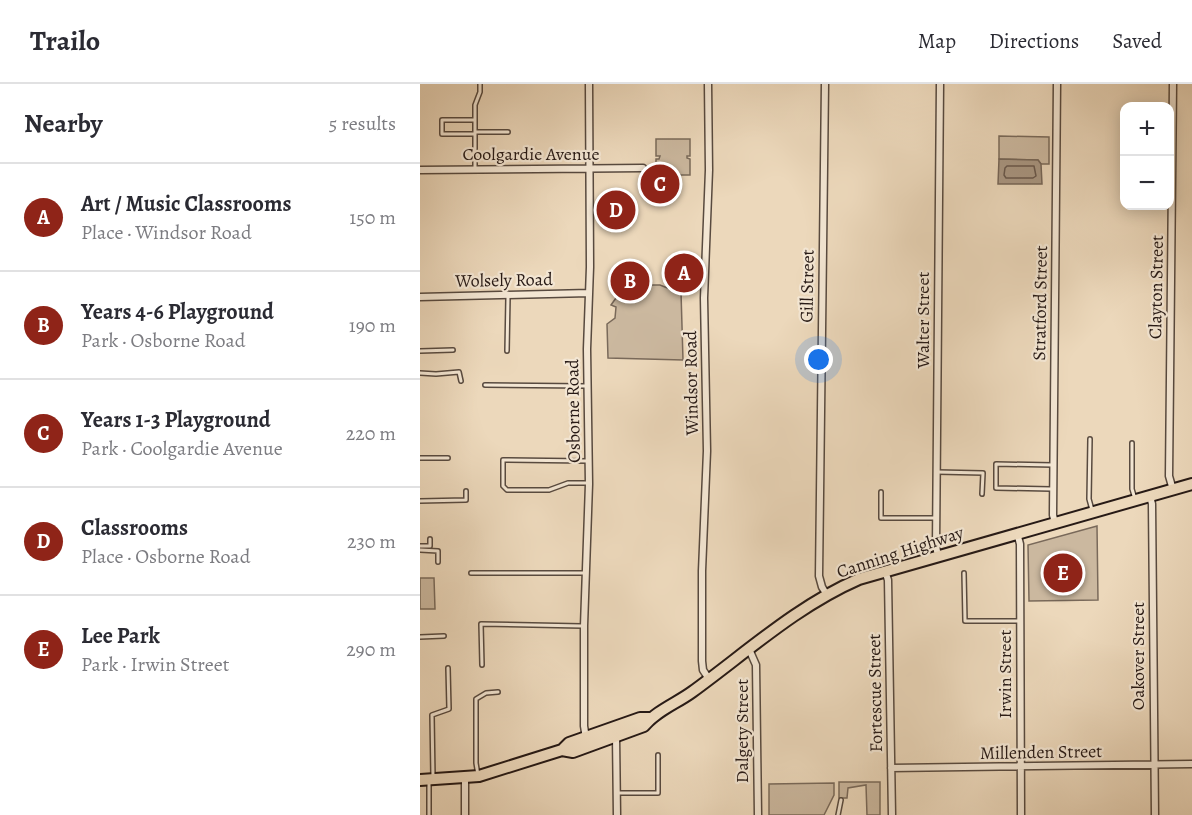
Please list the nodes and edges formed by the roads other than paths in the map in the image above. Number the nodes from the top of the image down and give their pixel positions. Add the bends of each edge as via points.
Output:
1 (480, 84) edge
2 (589, 84) edge
3 (708, 84) edge
4 (825, 84) edge
5 (940, 84) edge
6 (1057, 84) edge
7 (1173, 84) edge
8 (475, 120) junction
9 (508, 132) dead end
10 (475, 133) junction
11 (590, 168) junction
12 (643, 168) dead end
13 (475, 169) junction
14 (420, 170) edge
15 (589, 293) junction
16 (507, 295) junction
17 (420, 297) edge
18 (453, 350) dead end
19 (420, 351) edge
20 (507, 351) dead end
21 (420, 373) edge
22 (461, 381) dead end
23 (485, 385) dead end
24 (588, 386) junction
25 (1090, 439) dead end
26 (1132, 443) dead end
27 (420, 458) edge
28 (448, 458) dead end
29 (589, 461) junction
30 (1053, 465) junction
31 (937, 472) junction
32 (589, 483) junction
33 (1192, 484) edge
34 (1053, 489) junction
35 (1173, 490) junction
36 (466, 491) dead end
37 (881, 492) dead end
38 (982, 494) dead end
39 (1150, 496) junction
40 (1135, 500) junction
41 (420, 501) edge
42 (1093, 512) junction
43 (936, 518) junction
44 (1055, 523) junction
45 (1017, 533) junction
46 (430, 539) dead end
47 (420, 548) edge
48 (938, 556) junction
49 (438, 562) dead end
50 (885, 571) junction
51 (471, 573) dead end
52 (586, 573) junction
53 (964, 573) dead end
54 (827, 595) junction
55 (1020, 621) junction
56 (584, 627) junction
57 (444, 636) dead end
58 (420, 637) edge
59 (749, 649) junction
60 (482, 665) dead end
61 (448, 668) dead end
62 (709, 679) junction
63 (498, 692) dead end
64 (650, 718) junction
65 (616, 736) junction
66 (586, 738) junction
67 (562, 750) junction
68 (658, 756) dead end
69 (1154, 764) junction
70 (1192, 764) edge
71 (891, 768) junction
72 (1021, 768) junction
73 (479, 776) junction
74 (465, 778) junction
75 (427, 780) edge
76 (616, 793) junction
77 (841, 800) dead end
78 (429, 815) edge
79 (465, 815) edge
80 (617, 815) edge
81 (758, 815) edge
82 (838, 815) edge
83 (892, 815) edge
84 (1021, 815) edge
85 (1155, 815) edge

1 - 8 lane
2 - 11 street, Osborne Road
3 - 62 street, Windsor Road via 702,661
4 - 54 street, Gill Street via 819,576
5 - 31 street, Walter Street
6 - 30 street, Stratford Street
7 - 35 street, Clayton Street
8 - 10 lane
8 - 10 lane via 442,120 442,134
9 - 10 lane
10 - 13 lane
11 - 12 street, Coolgardie Avenue
11 - 13 street, Coolgardie Avenue
11 - 15 street, Osborne Road
13 - 14 street, Coolgardie Avenue
15 - 16 street, Wolsely Road
15 - 24 street, Osborne Road
16 - 17 street, Wolsely Road
16 - 20 lane
18 - 19 lane
21 - 22 lane via 459,372
23 - 24 lane
24 - 29 street, Osborne Road
25 - 42 lane via 1089,499
26 - 40 lane
27 - 28 lane
29 - 32 street, Osborne Road
29 - 32 lane via 503,460 502,486 507,490 549,490 568,483
30 - 34 street, Stratford Street
30 - 34 lane via 996,464 996,488
31 - 38 lane via 983,473
31 - 43 street, Walter Street
32 - 52 street, Osborne Road
33 - 35 highway, Canning Highway
34 - 44 street, Stratford Street
35 - 39 highway, Canning Highway
36 - 41 lane via 466,500
37 - 43 lane via 881,518
39 - 40 highway, Canning Highway
39 - 69 street, Oakover Street
40 - 42 highway, Canning Highway
42 - 44 highway, Canning Highway
43 - 48 street, Walter Street
44 - 45 highway, Canning Highway
45 - 48 highway, Canning Highway
45 - 55 street, Irwin Street
46 - 47 lane via 430,546
47 - 49 lane via 438,550
48 - 50 highway, Canning Highway
50 - 54 highway, Canning Highway
50 - 71 street, Fortescue Street
51 - 52 lane
52 - 56 street, Osborne Road
53 - 55 lane via 965,621
54 - 59 highway, Canning Highway
55 - 72 street, Irwin Street
56 - 60 lane via 482,624
56 - 66 street, Osborne Road
57 - 58 lane
59 - 62 highway, Canning Highway
59 - 81 street, Dalgety Street via 756,665
61 - 75 lane via 449,709 432,715
62 - 64 highway, Canning Highway
63 - 73 lane via 476,699
64 - 65 highway, Canning Highway via 644,726
64 - 66 highway, Canning Highway
65 - 67 highway, Canning Highway via 573,752
65 - 76 street
66 - 67 highway, Canning Highway
67 - 73 highway, Canning Highway
68 - 76 lane via 658,793
69 - 70 street, Millenden Street
69 - 72 street, Millenden Street
69 - 85 street, Oakover Street
71 - 72 street, Millenden Street
71 - 83 street, Fortescue Street
72 - 84 street, Irwin Street
73 - 74 highway, Canning Highway
74 - 75 highway, Canning Highway
74 - 79 street
75 - 78 lane
76 - 80 street
77 - 82 lane

